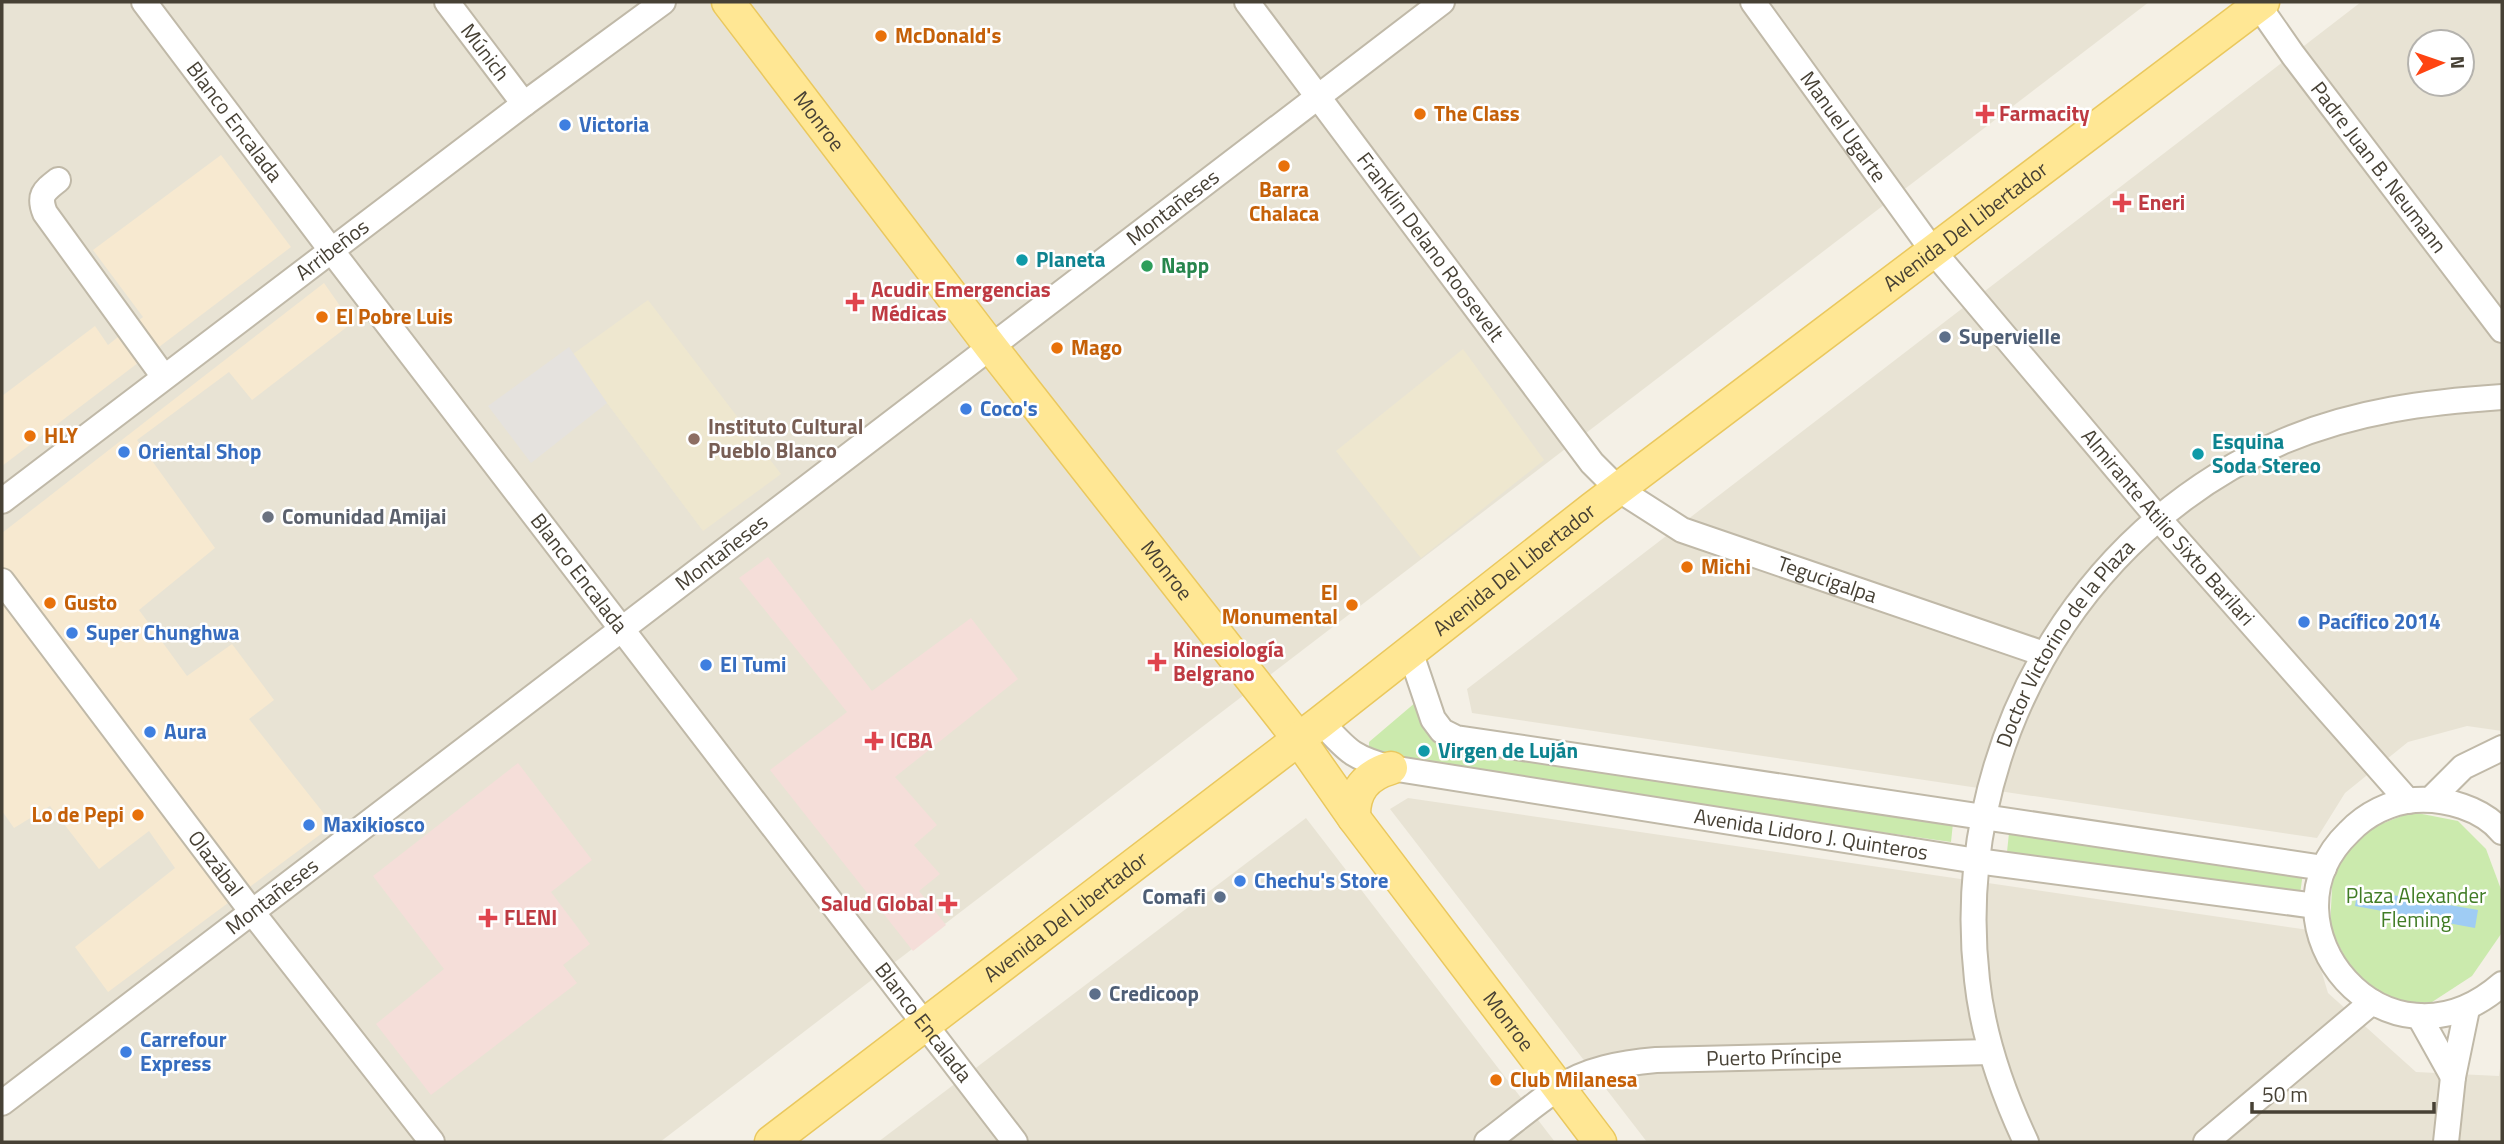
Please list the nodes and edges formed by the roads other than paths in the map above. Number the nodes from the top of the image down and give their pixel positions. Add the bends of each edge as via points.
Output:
1 (144, 2) edge
2 (447, 2) edge
3 (663, 2) edge
4 (728, 2) edge
5 (1247, 2) edge
6 (1442, 2) edge
7 (1753, 2) edge
8 (2259, 3) edge
9 (1317, 96) junction
10 (524, 104) junction
11 (58, 180) dead end
12 (331, 250) junction
13 (1933, 251) junction
14 (2502, 330) edge
15 (991, 347) junction
16 (164, 377) junction
17 (2502, 397) edge
18 (1618, 489) junction
19 (2, 500) edge
20 (2158, 518) junction
21 (2, 581) edge
22 (623, 628) junction
23 (1410, 651) junction
24 (2044, 653) junction
25 (1309, 730) junction
26 (2502, 748) edge
27 (1391, 768) junction
28 (2419, 800) junction
29 (1354, 818) junction
30 (1983, 818) junction
31 (2501, 823) edge
32 (1978, 861) junction
33 (2324, 868) junction
34 (2316, 906) junction
35 (252, 912) junction
36 (2502, 984) edge
37 (2372, 1002) junction
38 (2467, 1009) junction
39 (2419, 1016) junction
40 (925, 1024) junction
41 (1991, 1052) junction
42 (2453, 1077) junction
43 (1559, 1087) junction
44 (2, 1102) edge
45 (432, 1142) edge
46 (771, 1142) edge
47 (1015, 1142) edge
48 (1487, 1142) edge
49 (1600, 1142) edge
50 (2026, 1142) edge
51 (2206, 1142) edge
52 (2446, 1142) edge

1 - 12 street, Blanco Encalada
2 - 10 street, Múnich
3 - 10 street, Arribeños
4 - 15 main road, Monroe
5 - 9 street, Franklin Delano Roosevelt
6 - 9 street, Montañeses
7 - 13 street, Manuel Ugarte
8 - 13 main road, Avenida Del Libertador
8 - 14 street, Padre Juan B. Neumann via 2293,55
9 - 15 street, Montañeses
9 - 18 street, Franklin Delano Roosevelt via 1592,463
10 - 12 street, Arribeños
11 - 16 street via 45,191 41,202 45,213
12 - 16 street, Arribeños
12 - 22 street, Blanco Encalada
13 - 18 main road, Avenida Del Libertador
13 - 20 street, Almirante Atilio Sixto Barilari
15 - 22 street, Montañeses
15 - 25 main road, Monroe
16 - 19 street, Arribeños
17 - 20 street, Doctor Victorino de la Plaza via 2411,405 2328,424 2230,468
18 - 23 main road, Avenida Del Libertador
18 - 24 street, Tegucigalpa via 1682,530
20 - 24 street, Doctor Victorino de la Plaza via 2091,586
20 - 28 street, Almirante Atilio Sixto Barilari
21 - 35 street, Olazábal
22 - 35 street, Montañeses
22 - 40 street, Blanco Encalada
23 - 25 main road, Avenida Del Libertador
23 - 30 street, Avenida Lidoro J. Quinteros via 1433,719 1442,731 1456,738
24 - 30 street, Doctor Victorino de la Plaza via 2013,715
25 - 27 street, Avenida Lidoro J. Quinteros via 1361,759
25 - 29 main road, Monroe
25 - 40 main road, Avenida Del Libertador
26 - 28 street via 2463,767
27 - 29 main road via 1364,782 1353,805
27 - 32 street, Avenida Lidoro J. Quinteros
28 - 31 street via 2468,809
28 - 33 street via 2381,809 2357,823
29 - 43 main road, Monroe
30 - 32 street, Doctor Victorino de la Plaza
30 - 33 street, Avenida Lidoro J. Quinteros
32 - 34 street, Avenida Lidoro J. Quinteros
32 - 41 street, Doctor Victorino de la Plaza via 1973,905 1977,981
33 - 34 street
34 - 37 street via 2327,954 2340,976
35 - 44 street, Montañeses
35 - 45 street, Olazábal
36 - 38 street
37 - 39 street
37 - 51 street
38 - 39 street
38 - 42 street
39 - 42 street
40 - 46 main road, Avenida Del Libertador
40 - 47 street, Blanco Encalada
41 - 43 street, Puerto Príncipe via 1656,1060 1602,1069
41 - 50 street, Doctor Victorino de la Plaza
42 - 52 street
43 - 48 street, Puerto Príncipe
43 - 49 main road, Monroe

